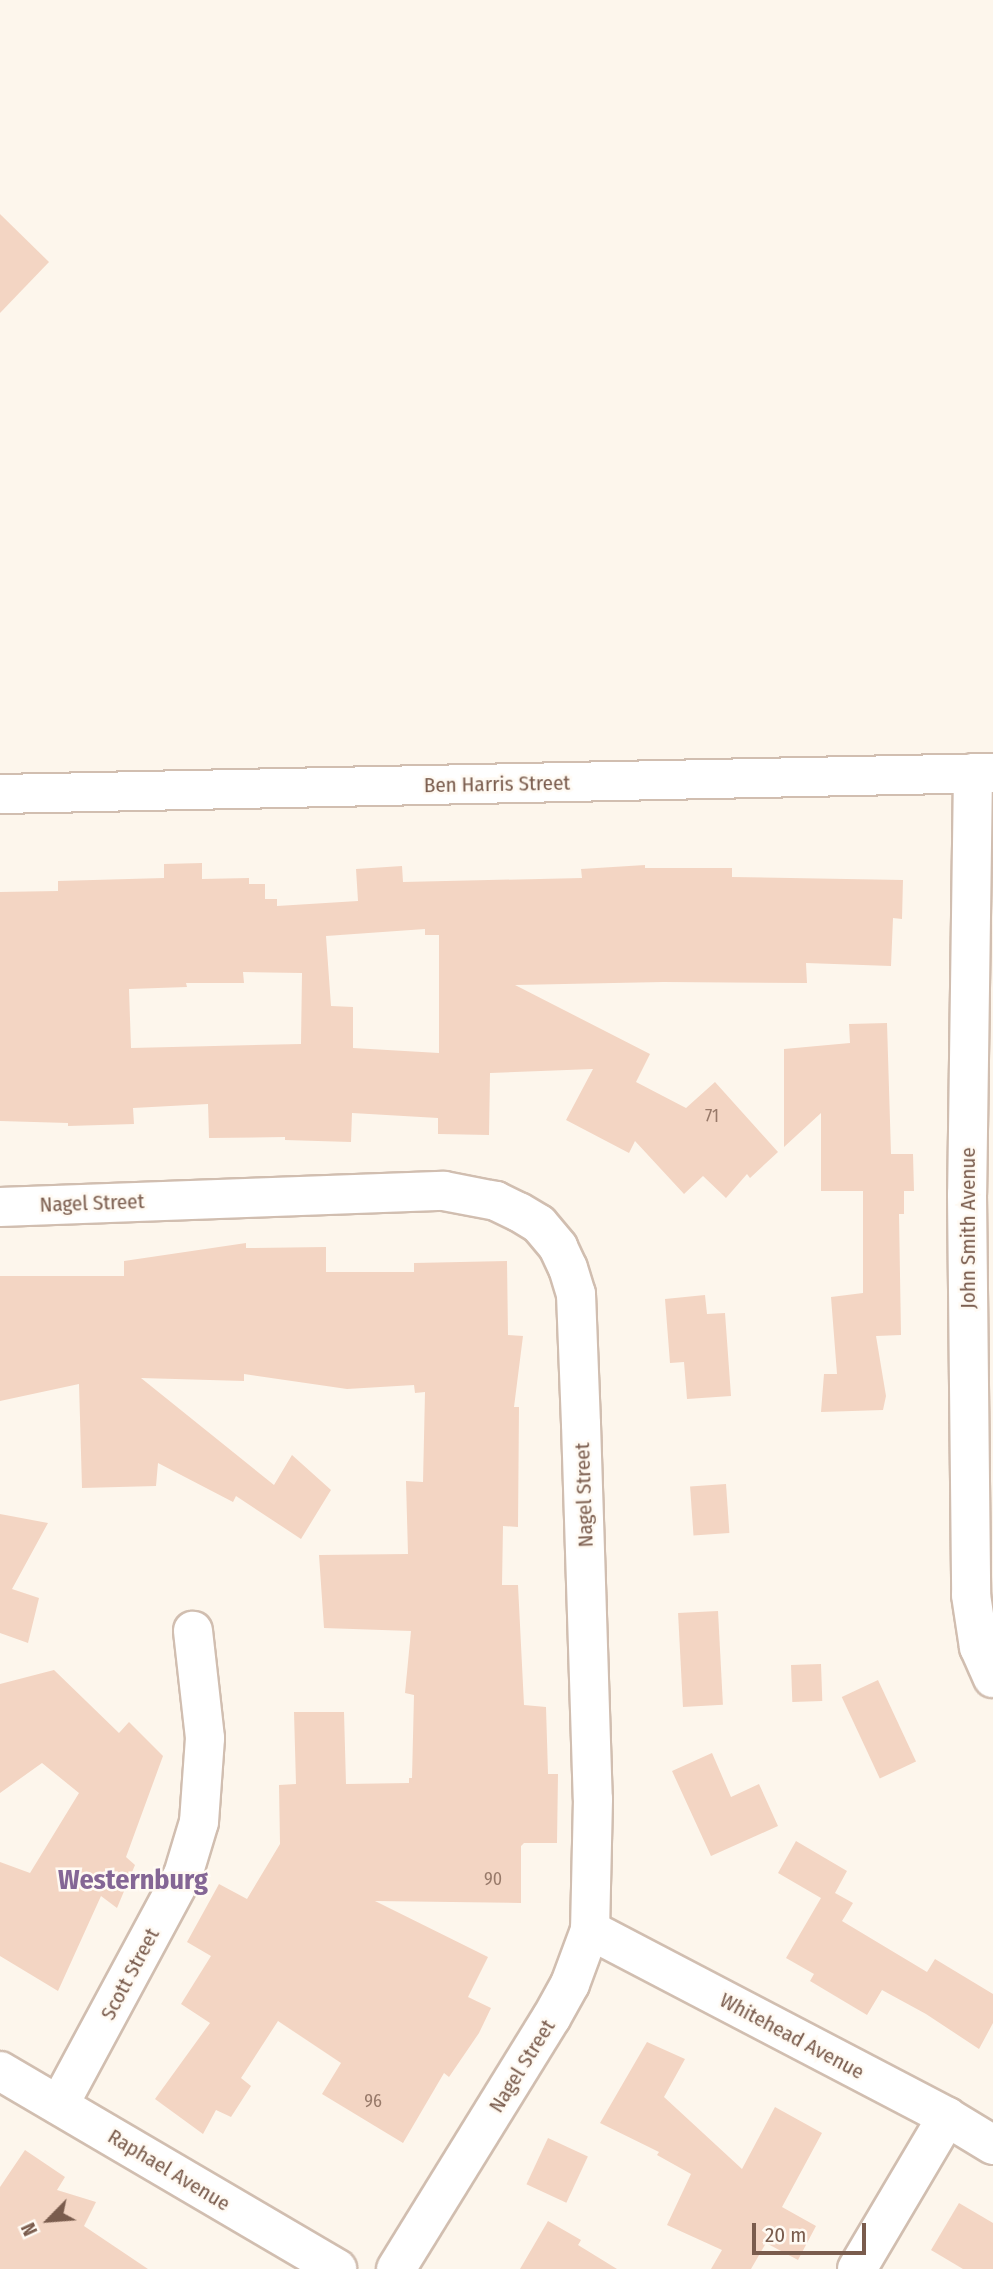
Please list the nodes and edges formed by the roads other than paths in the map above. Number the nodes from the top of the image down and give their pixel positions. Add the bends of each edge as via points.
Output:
1 (983, 773) edge
2 (0, 794) edge
3 (980, 1194) edge
4 (0, 1206) edge
5 (193, 1631) dead end
6 (993, 1678) edge
7 (590, 1930) junction
8 (0, 2071) edge
9 (60, 2105) junction
10 (947, 2117) junction
11 (993, 2145) edge
12 (337, 2269) edge
13 (396, 2269) edge
14 (857, 2269) edge

1 - 2 street, Ben Harris Street
1 - 3 street, John Smith Avenue
3 - 6 street, John Smith Avenue via 971,1595 979,1647
4 - 7 street, Nagel Street via 444,1192 508,1206 539,1224 558,1247 576,1294 593,1799
5 - 9 street, Scott Street via 205,1738 199,1822 183,1875
7 - 10 street, Whitehead Avenue
7 - 13 street, Nagel Street via 551,2018
8 - 9 street, Raphael Avenue
9 - 12 street, Raphael Avenue
10 - 11 street, Whitehead Avenue
10 - 14 street

